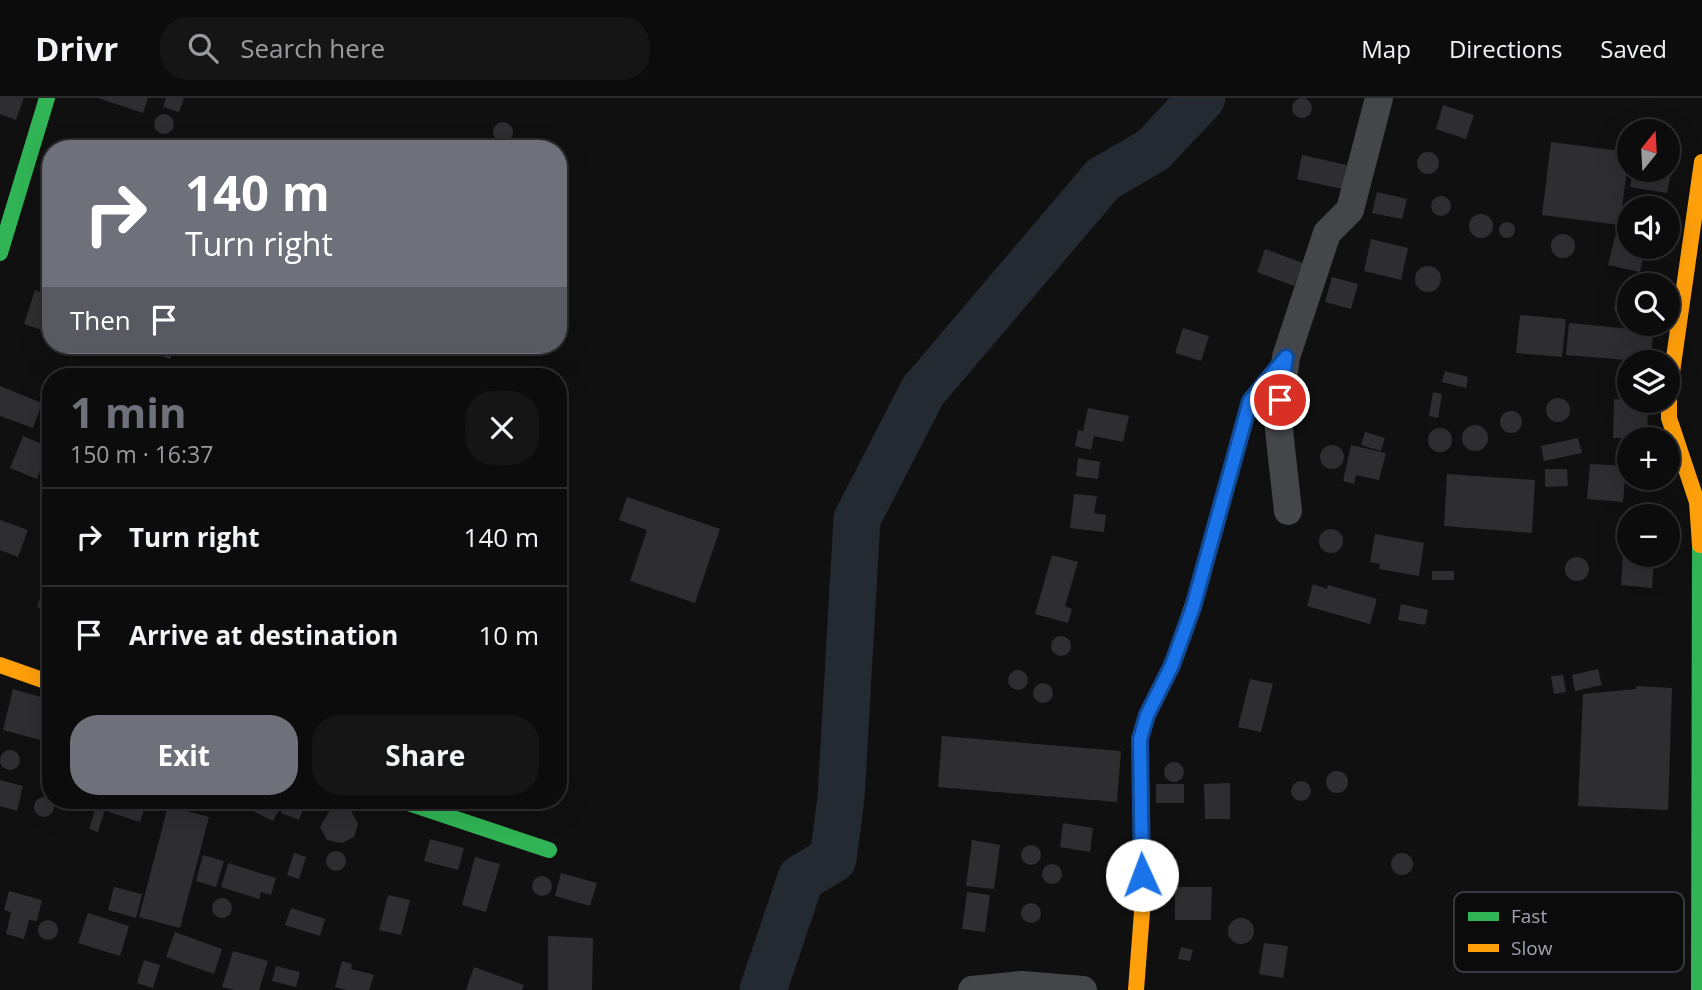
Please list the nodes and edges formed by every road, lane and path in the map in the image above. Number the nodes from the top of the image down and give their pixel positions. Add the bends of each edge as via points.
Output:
1 (47, 98) edge
2 (1379, 98) edge
3 (1702, 162) edge
4 (0, 253) edge
5 (1286, 357) junction
6 (1288, 511) dead end
7 (0, 666) edge
8 (42, 680) edge
9 (426, 809) edge
10 (549, 850) dead end
11 (972, 990) edge
12 (1083, 990) edge
13 (1136, 990) edge
14 (1699, 990) edge

1 - 4 street
2 - 5 street via 1350,210 1327,233
3 - 14 street via 1669,393 1669,418 1697,502 1700,530
5 - 6 street via 1278,421
5 - 13 street via 1250,401 1193,607 1140,739 1143,899
7 - 8 street
9 - 10 street
11 - 12 street via 1022,985

